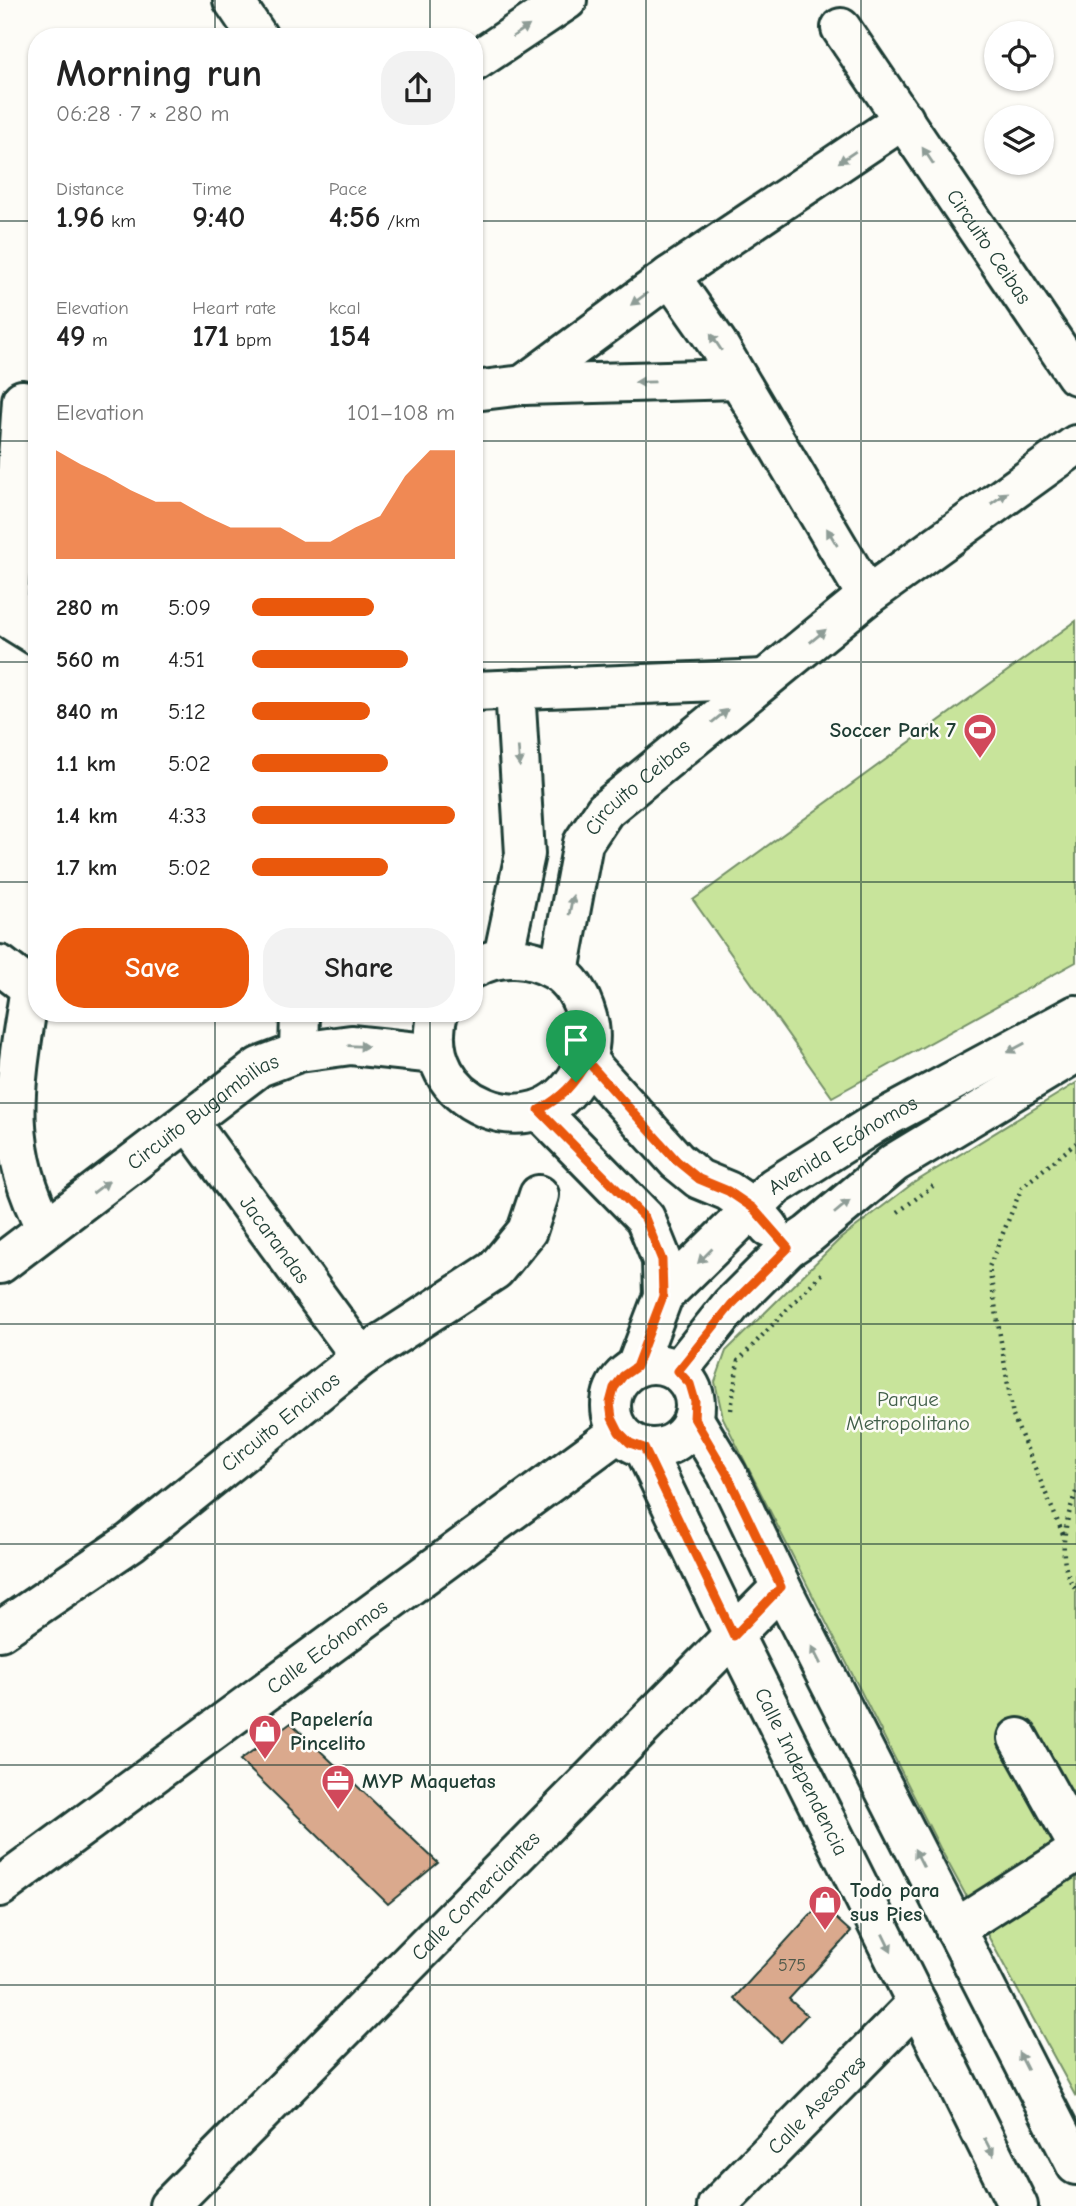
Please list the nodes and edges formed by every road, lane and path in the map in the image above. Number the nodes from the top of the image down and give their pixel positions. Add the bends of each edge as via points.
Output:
1 (233, 0) edge
2 (567, 0) edge
3 (252, 28) edge
4 (841, 28) dead end
5 (483, 56) edge
6 (904, 119) junction
7 (670, 276) junction
8 (1076, 374) edge
9 (738, 379) junction
10 (523, 385) junction
11 (483, 390) edge
12 (20, 404) edge
13 (1076, 444) edge
14 (867, 596) junction
15 (15, 622) edge
16 (765, 679) junction
17 (514, 689) junction
18 (483, 691) edge
19 (488, 963) edge
20 (0, 965) edge
21 (559, 972) junction
22 (28, 984) edge
23 (1076, 1015) edge
24 (28, 1021) edge
25 (300, 1022) edge
26 (436, 1022) edge
27 (299, 1052) junction
28 (1076, 1053) edge
29 (436, 1054) junction
30 (587, 1061) junction
31 (539, 1110) junction
32 (188, 1121) junction
33 (1076, 1143) edge
34 (935, 1184) dead end
35 (539, 1195) dead end
36 (753, 1208) junction
37 (891, 1217) dead end
38 (46, 1228) junction
39 (788, 1248) junction
40 (0, 1264) edge
41 (827, 1267) dead end
42 (663, 1296) junction
43 (360, 1357) junction
44 (636, 1367) junction
45 (678, 1371) junction
46 (732, 1410) dead end
47 (694, 1418) junction
48 (632, 1440) junction
49 (1076, 1492) edge
50 (1063, 1534) junction
51 (781, 1587) junction
52 (1076, 1590) edge
53 (0, 1631) edge
54 (734, 1636) junction
55 (1018, 1738) dead end
56 (1076, 1842) edge
57 (1076, 1852) edge
58 (0, 1887) edge
59 (955, 1929) junction
60 (917, 2003) junction
61 (1076, 2165) edge
62 (169, 2206) edge
63 (717, 2206) edge
64 (1018, 2206) edge

1 - 3 street
5 -> 2 street
4 - 6 street, Circuito Ceibas
6 -> 7 street
8 -> 6 street, Circuito Ceibas
9 -> 7 street
7 -> 10 street
9 -> 10 street
14 -> 9 street
10 - 11 street
12 - 15 street
14 -> 13 street, Circuito Ceibas
16 -> 14 street, Circuito Ceibas
16 - 17 street
21 -> 16 street, Circuito Ceibas via 583,844 593,825 605,810
17 - 18 street
17 -> 19 street via 525,854
19 - 21 street via 522,958
20 - 22 street
21 - 30 street via 581,997 591,1028
23 -> 36 street, Avenida Ecónomos via 877,1122 774,1186
24 - 38 street via 12,1110 18,1161
25 - 27 street
26 - 29 street
27 -> 29 street, Circuito Bugambilias via 351,1045
27 - 32 street, Circuito Bugambilias via 259,1067
39 -> 28 street, Avenida Ecónomos via 894,1163
29 - 31 street via 450,1083 475,1105 506,1114
30 - 31 street via 568,1090
30 - 36 street via 677,1161 699,1179
31 - 42 street via 645,1218 662,1260
38 -> 32 street, Circuito Bugambilias
32 - 43 street, Jacarandas
33 - 50 path via 1022,1187 989,1267 1013,1416
34 - 37 path
35 - 43 street, Circuito Encinos via 527,1231 495,1270
36 - 39 street
36 -> 42 street, Avenida Ecónomos
38 - 40 street, Circuito Bugambilias
39 - 45 street, Avenida Ecónomos via 731,1305
41 - 46 path via 738,1362
42 - 44 street, Avenida Ecónomos
43 - 53 street, Circuito Encinos via 131,1542
44 - 45 street via 650,1363
44 - 48 street via 614,1388 610,1403 612,1418
45 - 47 street via 690,1384
47 - 48 street, Calle Ecónomos via 675,1442 660,1448
47 - 51 street via 727,1474
48 - 54 street, Calle Independencia
48 - 58 street, Calle Ecónomos
49 - 50 path
50 - 52 path via 1069,1581
51 - 54 street, Calle Comerciantes
59 -> 51 street
54 -> 60 street, Calle Independencia
54 - 62 street, Calle Comerciantes
55 - 56 street
57 - 59 street
61 -> 59 street
60 - 63 street, Calle Asesores
60 -> 64 street, Calle Independencia

